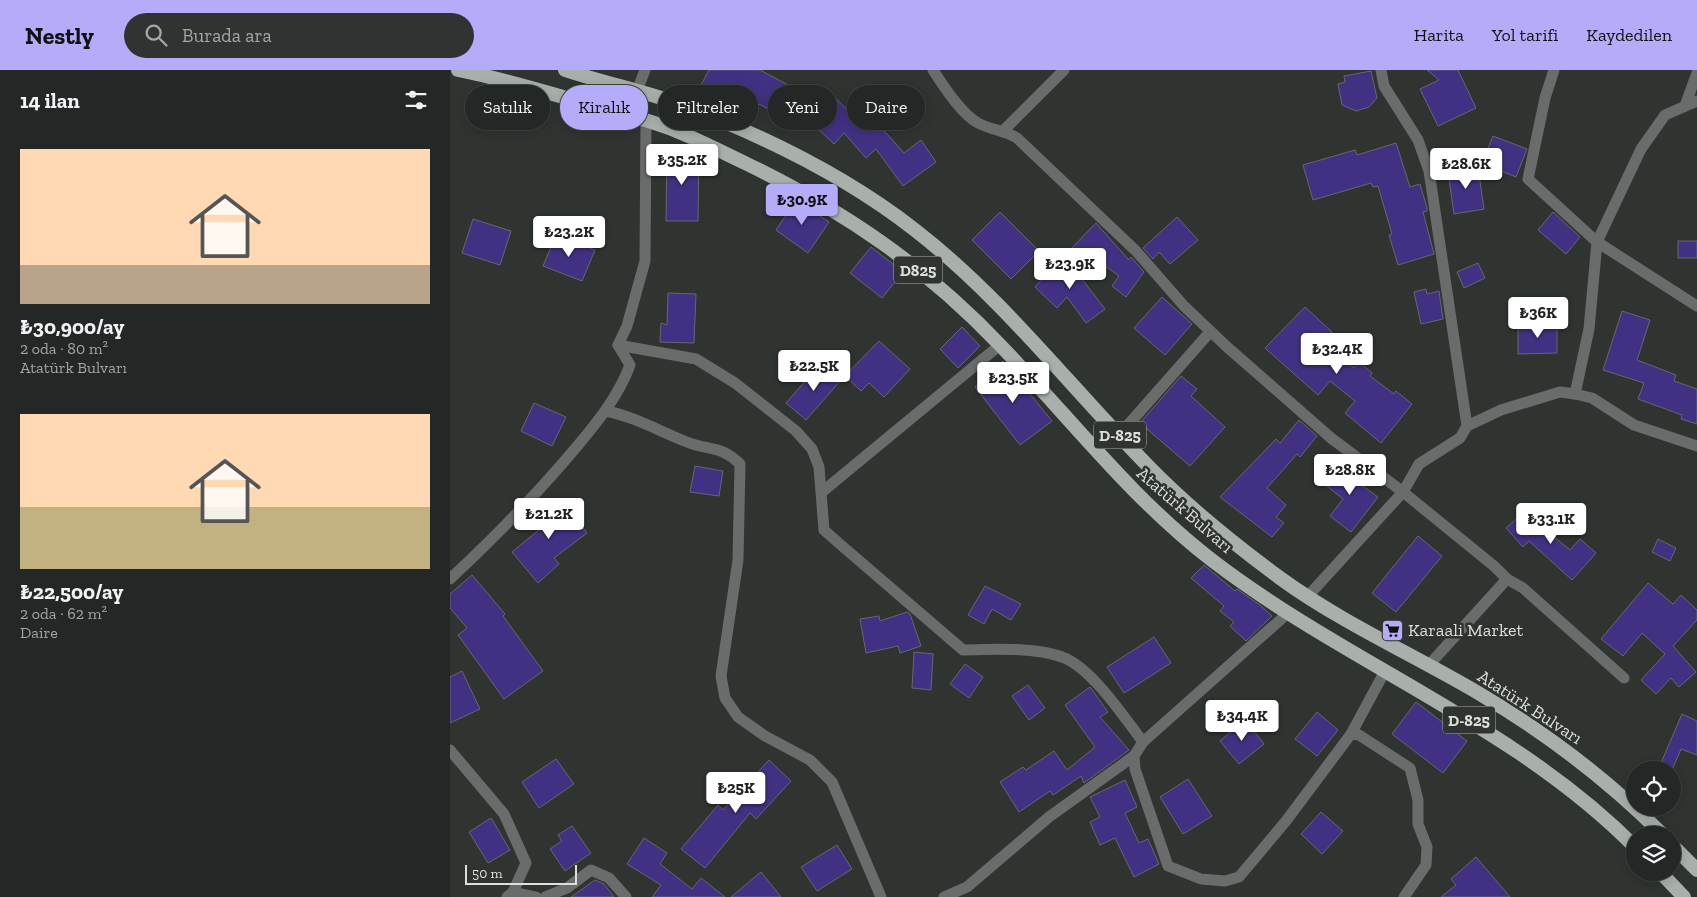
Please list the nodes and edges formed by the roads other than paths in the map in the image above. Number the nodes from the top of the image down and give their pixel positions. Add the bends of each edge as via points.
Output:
1 (458, 70) edge
2 (565, 70) edge
3 (645, 70) edge
4 (932, 70) edge
5 (1064, 70) edge
6 (1381, 70) edge
7 (1554, 70) edge
8 (1697, 73) edge
9 (616, 85) edge
10 (639, 85) edge
11 (648, 95) edge
12 (560, 96) edge
13 (1697, 101) edge
14 (1685, 106) junction
15 (648, 122) edge
16 (646, 130) edge
17 (1004, 130) junction
18 (1597, 242) junction
19 (1697, 306) edge
20 (1210, 332) junction
21 (618, 345) junction
22 (1000, 345) junction
23 (1575, 394) junction
24 (606, 411) junction
25 (1466, 426) junction
26 (1120, 434) junction
27 (1697, 446) edge
28 (822, 492) junction
29 (1403, 492) junction
30 (1507, 578) junction
31 (450, 579) edge
32 (1308, 596) junction
33 (1288, 613) junction
34 (1428, 666) junction
35 (1385, 671) junction
36 (1624, 678) dead end
37 (1352, 734) junction
38 (1143, 742) junction
39 (450, 750) edge
40 (1134, 756) junction
41 (1654, 826) edge
42 (1626, 839) edge
43 (1681, 854) edge
44 (1697, 870) edge
45 (1669, 881) edge
46 (510, 895) edge
47 (536, 897) edge
48 (545, 897) edge
49 (626, 897) edge
50 (881, 897) edge
51 (944, 897) edge
52 (1404, 897) edge
53 (1684, 897) edge

1 - 12 highway, Atatürk Bulvarı / D825
2 - 9 highway, Atatürk Bulvarı / D-825
3 - 10 street
4 - 17 street via 975,122
5 - 17 street
6 - 25 street via 1384,86 1418,140 1429,171
7 - 18 street via 1528,179
8 - 14 street
11 - 26 highway, Atatürk Bulvarı / D-825 via 772,143 876,202 973,279
13 - 14 street
14 - 18 street via 1665,115 1641,149
15 - 22 highway, Atatürk Bulvarı / D825 via 704,143 794,186 835,210 901,255
16 - 21 street via 645,261 628,326
17 - 20 street via 1017,138 1091,206
18 - 19 street
18 - 23 street via 1589,328
20 - 26 street
20 - 29 street via 1331,438
21 - 24 street via 630,365
21 - 28 street via 696,359 735,383 796,431 812,449 819,467
22 - 28 street
22 - 33 highway, Atatürk Bulvarı / D825 via 1119,476 1160,515 1211,560
23 - 25 street via 1560,392 1501,410
23 - 27 street via 1592,398 1634,425
24 - 31 street via 494,538
24 - 50 street via 625,415 688,442 728,453 740,464 738,560 721,676 725,698 738,717 810,760 832,782
25 - 29 street via 1460,438 1418,464
26 - 32 highway, Atatürk Bulvarı / D-825 via 1149,467 1204,517
28 - 38 street via 824,530 963,650 1014,649 1063,657 1096,680
29 - 30 street
29 - 32 street
30 - 34 street
30 - 36 street
32 - 33 highway
32 - 34 highway, Atatürk Bulvarı / D-825
33 - 35 highway, Atatürk Bulvarı / D-825
33 - 38 street
34 - 41 highway, Atatürk Bulvarı / D-825 via 1478,693 1551,740
35 - 37 street
35 - 42 highway, Atatürk Bulvarı / D-825 via 1524,754
37 - 40 street via 1239,877 1225,881 1201,879 1168,866
37 - 52 street via 1359,735 1410,768 1418,800 1418,824 1427,847 1426,865
38 - 40 street
39 - 46 street via 504,814 526,863
40 - 51 street via 1049,818 967,887
43 - 44 highway
45 - 53 highway
46 - 47 street
48 - 49 street via 567,888 591,870 609,878

